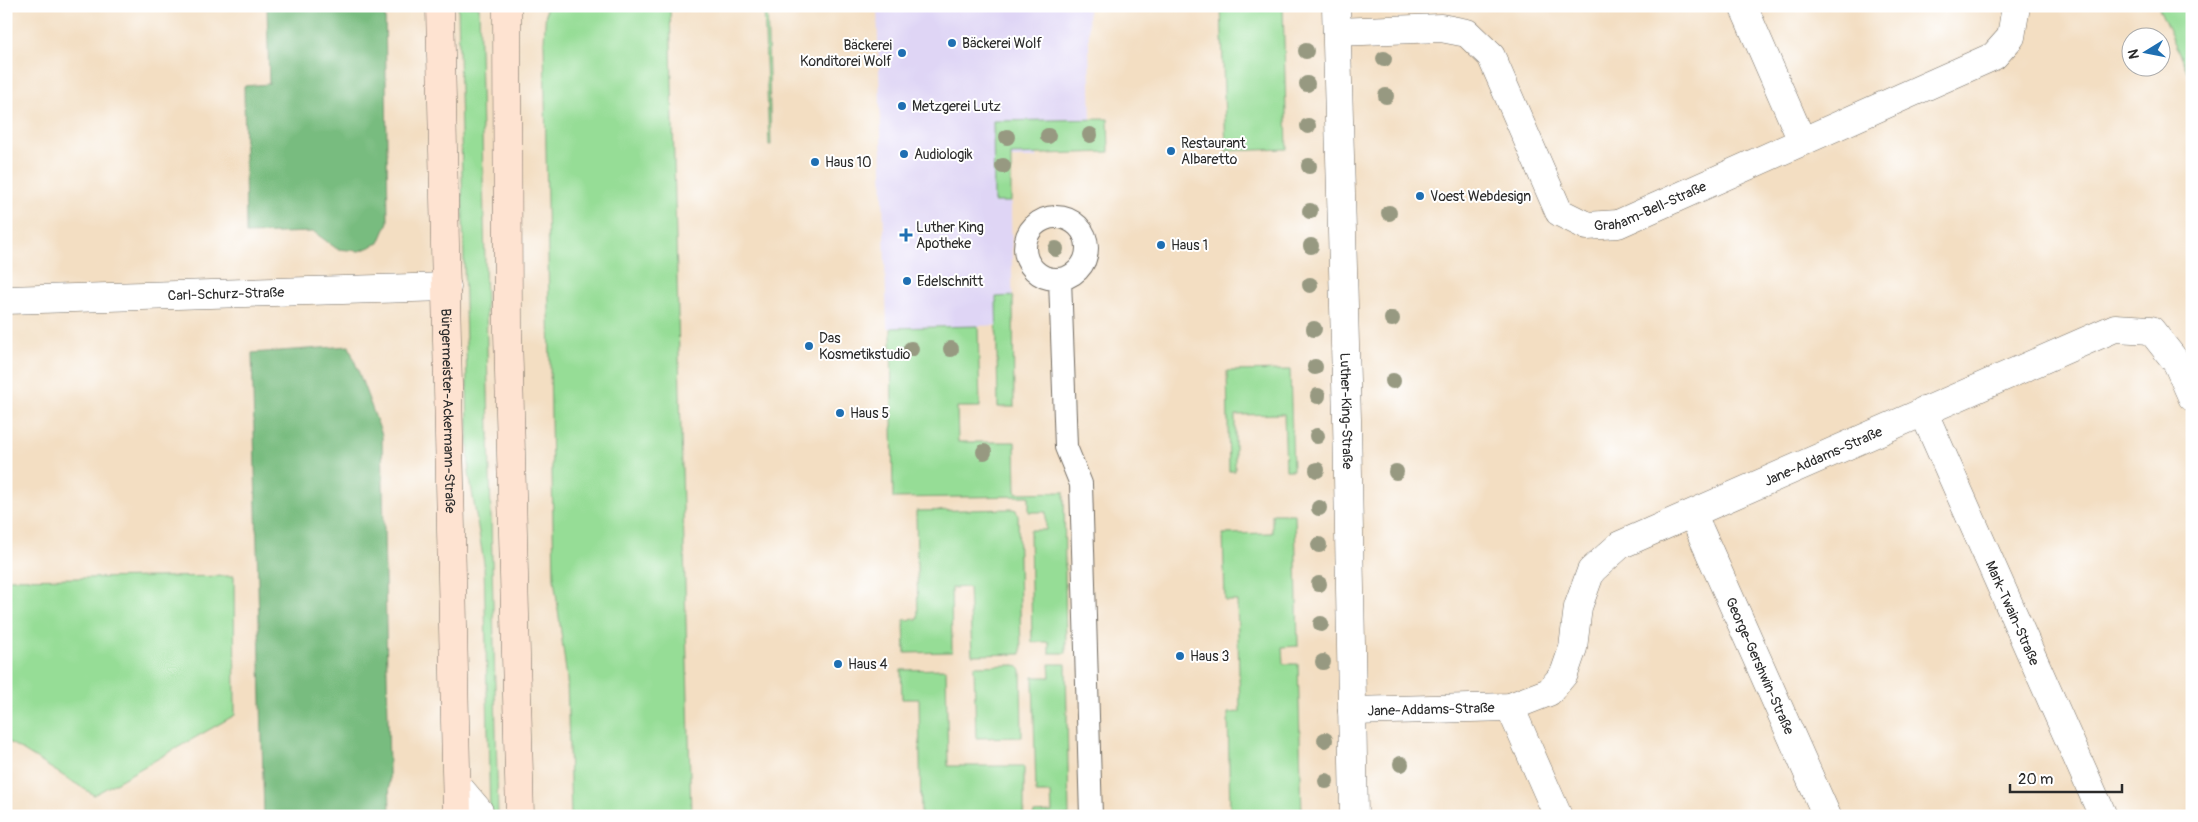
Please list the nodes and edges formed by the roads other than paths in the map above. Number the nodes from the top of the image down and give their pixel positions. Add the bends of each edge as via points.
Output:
1 (440, 6) edge
2 (507, 6) edge
3 (1743, 6) edge
4 (2016, 6) edge
5 (1337, 19) edge
6 (1802, 141) junction
7 (1060, 279) dead end
8 (447, 287) junction
9 (6, 300) edge
10 (2192, 397) edge
11 (1923, 410) junction
12 (1693, 515) junction
13 (1510, 707) junction
14 (1352, 712) junction
15 (456, 785) junction
16 (457, 816) edge
17 (479, 816) edge
18 (520, 816) edge
19 (1091, 816) edge
20 (1354, 816) edge
21 (1558, 816) edge
22 (1828, 816) edge
23 (2104, 816) edge

1 - 8 main road, Bürgermeister-Ackermann-Straße
2 - 18 main road via 508,332
3 - 6 street
4 - 6 street, Graham-Bell-Straße via 2011,37 1994,56
5 - 6 street, Graham-Bell-Straße via 1467,33 1490,56 1559,212 1587,226 1618,224
5 - 14 street, Luther-King-Straße
7 - 19 lane via 1066,447 1081,484
8 - 9 street, Carl-Schurz-Straße
8 - 15 main road, Bürgermeister-Ackermann-Straße
10 - 11 street, Jane-Addams-Straße via 2177,363 2151,330 2115,328
11 - 12 street, Jane-Addams-Straße
11 - 23 street, Mark-Twain-Straße
12 - 13 street, Jane-Addams-Straße via 1620,545 1591,571 1578,607 1573,648 1564,674 1549,692
12 - 22 street, George-Gershwin-Straße
13 - 14 street, Jane-Addams-Straße
13 - 21 street, Jane-Addams-Straße
14 - 20 street, Luther-King-Straße
15 - 16 main road, Bürgermeister-Ackermann-Straße
15 - 17 street via 479,811

